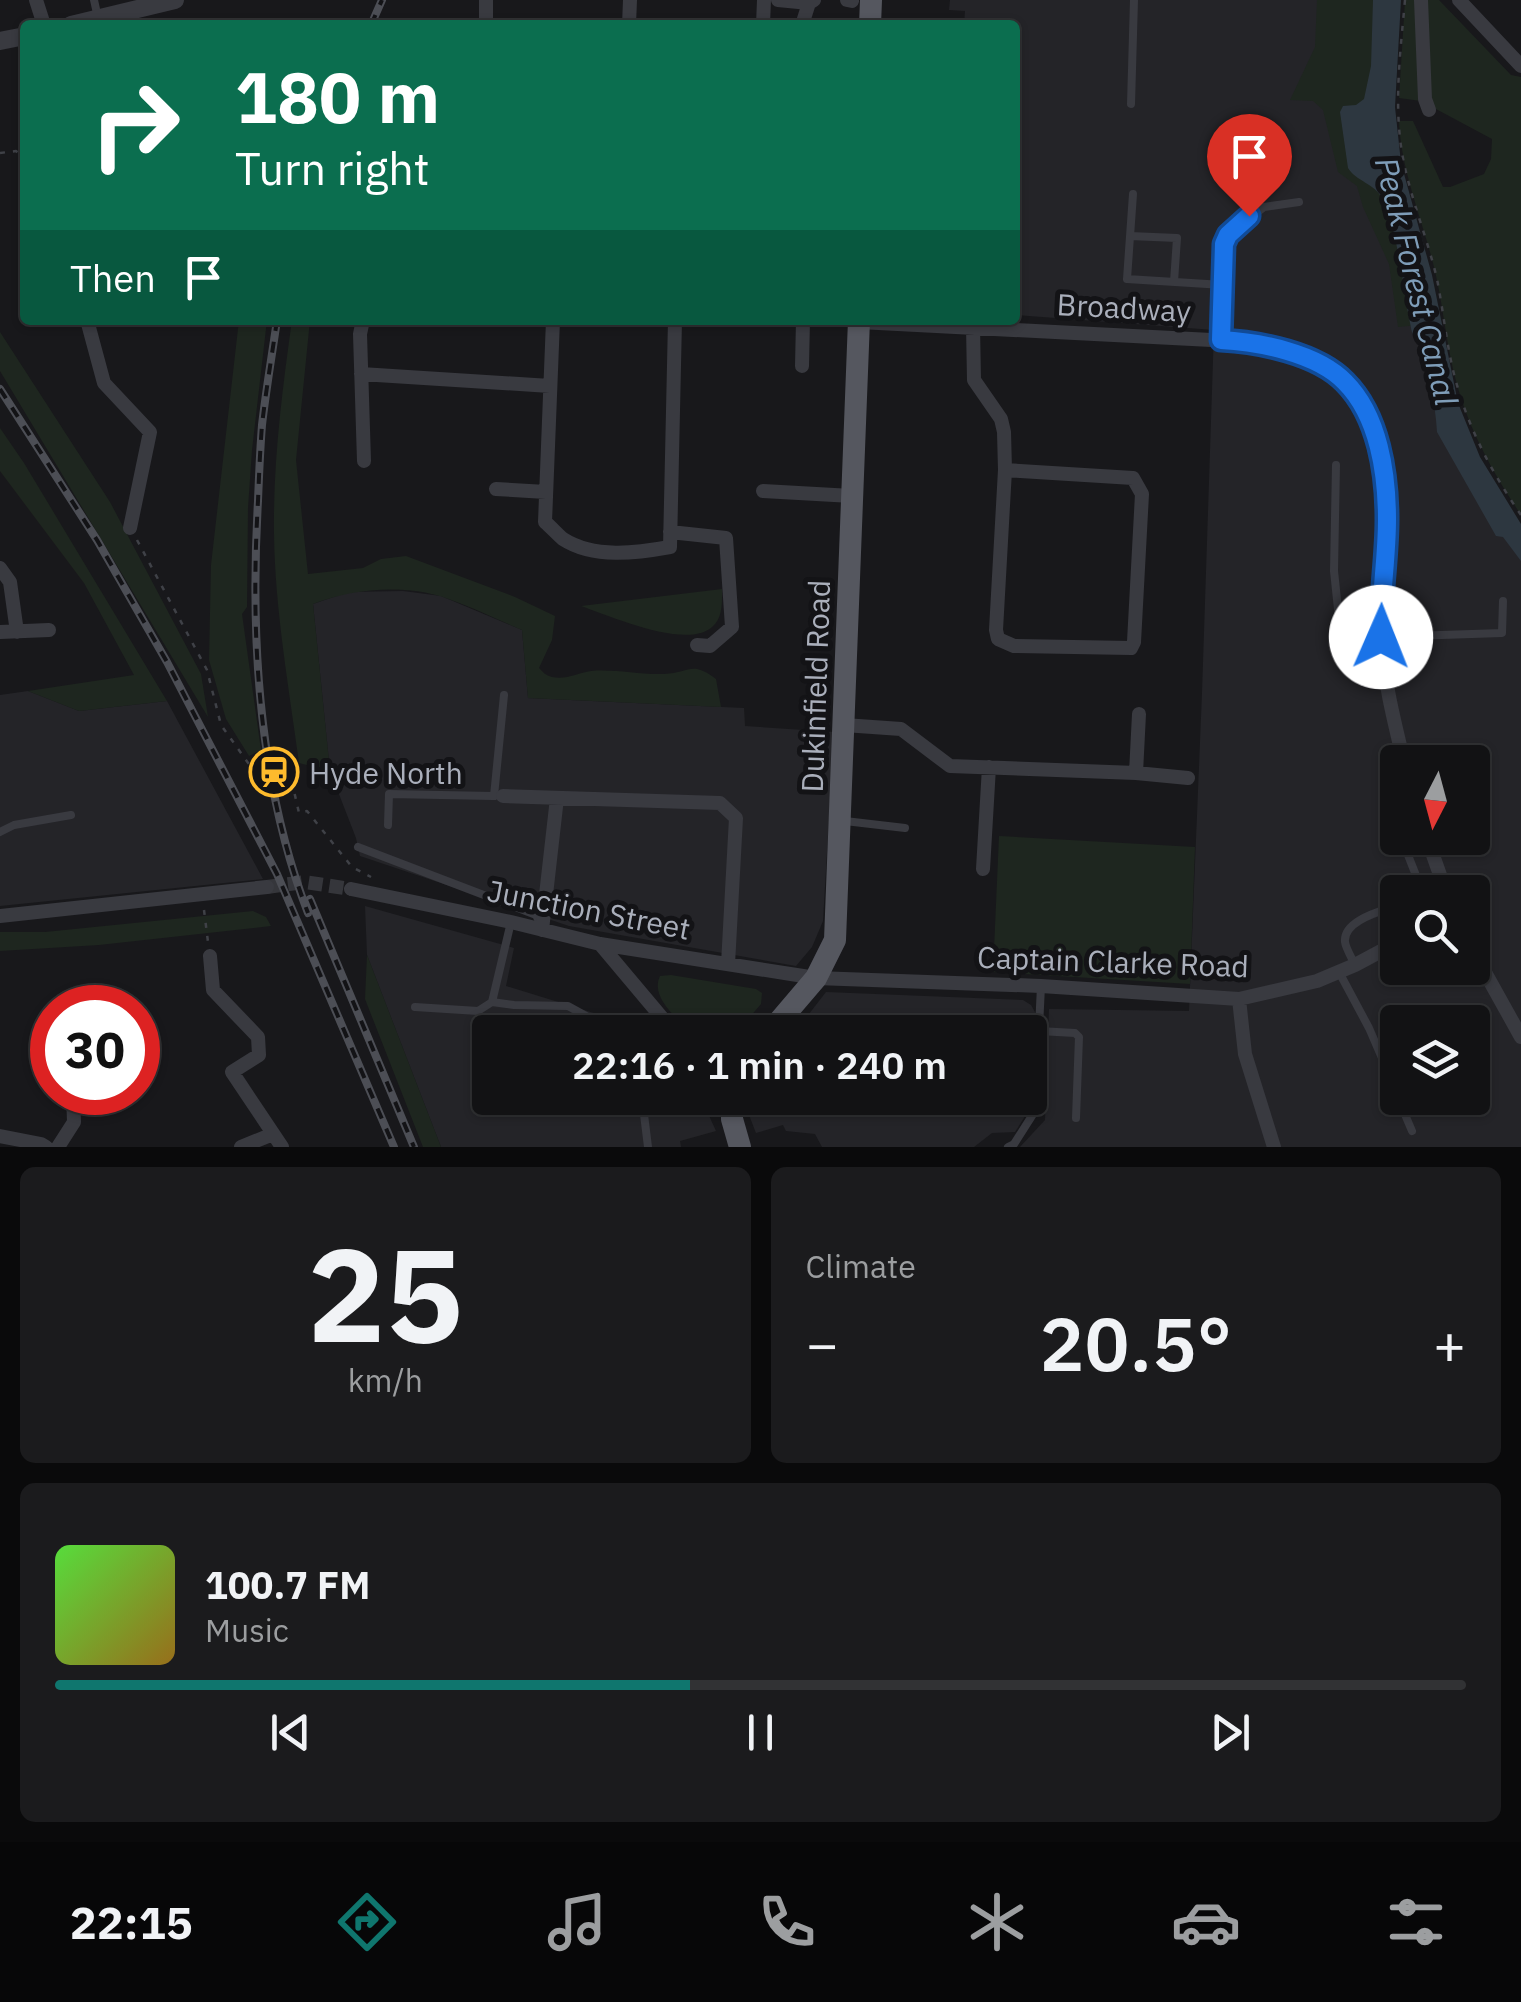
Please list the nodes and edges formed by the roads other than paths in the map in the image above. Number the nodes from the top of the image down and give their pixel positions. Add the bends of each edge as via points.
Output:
1 (175, 0) edge
2 (778, 0) edge
3 (1134, 0) edge
4 (1421, 0) edge
5 (1459, 0) edge
6 (812, 2) edge
7 (96, 9) edge
8 (119, 19) edge
9 (1521, 66) edge
10 (1131, 104) dead end
11 (1429, 110) dead end
12 (1132, 194) dead end
13 (1299, 202) dead end
14 (1130, 236) junction
15 (1174, 282) junction
16 (1223, 285) junction
17 (88, 325) edge
18 (362, 325) edge
19 (553, 325) edge
20 (676, 325) edge
21 (803, 325) edge
22 (859, 325) edge
23 (950, 325) edge
24 (973, 326) junction
25 (1221, 340) junction
26 (802, 366) dead end
27 (361, 374) junction
28 (550, 386) junction
29 (364, 461) dead end
30 (1336, 465) dead end
31 (1005, 470) junction
32 (496, 489) dead end
33 (763, 491) dead end
34 (546, 492) junction
35 (852, 496) junction
36 (130, 528) road end
37 (670, 532) junction
38 (0, 568) edge
39 (1502, 601) dead end
40 (50, 630) dead end
41 (0, 632) edge
42 (17, 632) junction
43 (1381, 635) junction
44 (697, 645) dead end
45 (504, 695) dead end
46 (1139, 714) dead end
47 (844, 725) junction
48 (1400, 745) edge
49 (990, 767) junction
50 (1136, 772) junction
51 (1188, 778) dead end
52 (498, 796) junction
53 (557, 798) junction
54 (71, 816) dead end
55 (840, 821) junction
56 (388, 824) dead end
57 (905, 828) dead end
58 (0, 832) edge
59 (358, 847) dead end
60 (984, 869) dead end
61 (267, 886) tunnel mouth
62 (351, 889) tunnel mouth
63 (1380, 912) edge
64 (0, 916) edge
65 (511, 922) junction
66 (542, 930) junction
67 (600, 944) junction
68 (1380, 952) edge
69 (210, 956) road end
70 (728, 964) junction
71 (1355, 965) junction
72 (1339, 972) junction
73 (816, 978) junction
74 (1490, 981) edge
75 (1040, 986) junction
76 (1239, 1000) junction
77 (492, 1002) junction
78 (415, 1007) dead end
79 (584, 1015) edge
80 (660, 1015) edge
81 (784, 1015) edge
82 (1039, 1015) edge
83 (1047, 1032) edge
84 (1521, 1037) edge
85 (1380, 1054) edge
86 (74, 1115) edge
87 (644, 1115) edge
88 (732, 1115) edge
89 (1032, 1115) edge
90 (1406, 1115) edge
91 (1076, 1118) dead end
92 (1412, 1131) dead end
93 (0, 1136) edge
94 (278, 1141) edge
95 (46, 1147) edge
96 (58, 1147) edge
97 (241, 1147) edge
98 (648, 1147) edge
99 (740, 1147) edge
100 (1008, 1147) edge
101 (1274, 1147) edge

1 - 8 street
2 - 6 street
3 - 10 lane
4 - 11 street
5 - 9 street
7 - 8 street
12 - 14 lane
13 - 16 lane via 1264,207 1228,235
14 - 15 lane via 1127,279
14 - 15 lane via 1177,238
15 - 16 lane
16 - 25 lane
17 - 36 street via 104,383 150,432
18 - 27 street
19 - 28 street
20 - 37 street
21 - 26 street
22 - 35 main road, Dukinfield Road
23 - 24 street, Broadway
24 - 25 street, Broadway
24 - 31 street via 974,380 1001,419
25 - 43 street, Broadway via 1263,345 1318,364 1344,380 1372,424 1387,521
27 - 28 street
27 - 29 street
28 - 34 street
30 - 43 lane via 1340,628 1345,634
31 - 31 street via 998,640 1014,646 1131,648 1139,485 1133,478
32 - 34 street
33 - 35 street
34 - 37 street via 545,522 579,546 632,553 670,547
35 - 47 main road, Dukinfield Road
37 - 44 street via 726,538 732,627 710,646
38 - 42 street via 10,582
39 - 43 lane via 1502,633
40 - 42 street
41 - 42 street
43 - 48 street, Broadway
45 - 52 lane
46 - 50 street
47 - 49 street via 901,729 950,766
47 - 55 main road, Dukinfield Road
49 - 50 street
49 - 60 street
50 - 51 street
52 - 53 street
52 - 56 lane via 389,794
53 - 66 street
53 - 70 street via 720,803 730,810 736,818
54 - 58 lane
55 - 57 lane
55 - 73 main road, Dukinfield Road via 835,940
59 - 66 lane via 536,915
61 - 64 street
62 - 65 street, Junction Street
63 - 71 lane via 1347,932
65 - 66 street, Junction Street
65 - 77 lane
66 - 67 street, Junction Street
67 - 70 street, Junction Street
67 - 80 street
68 - 71 street, Captain Clarke Road
69 - 94 street via 213,990 258,1038 259,1054 232,1072
70 - 73 street, Junction Street
71 - 72 street, Captain Clarke Road
72 - 76 street, Captain Clarke Road
72 - 85 lane
73 - 75 street, Captain Clarke Road
73 - 81 main road, Dukinfield Road
74 - 84 street
75 - 76 street, Captain Clarke Road
75 - 82 lane
76 - 101 street via 1245,1054
77 - 78 lane via 478,1011
77 - 79 lane via 568,1006
83 - 91 lane via 1079,1037
86 - 96 street
87 - 98 lane
88 - 99 main road
89 - 100 lane
90 - 92 lane
93 - 95 street
94 - 97 street

